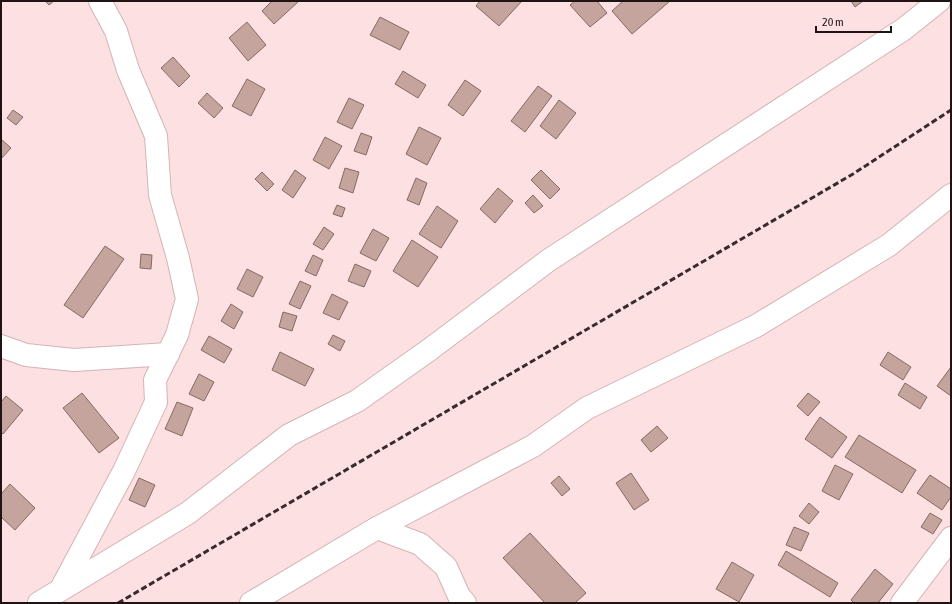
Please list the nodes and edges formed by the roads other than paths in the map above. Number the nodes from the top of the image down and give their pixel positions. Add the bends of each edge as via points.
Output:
1 (100, 1) edge
2 (939, 1) edge
3 (951, 195) edge
4 (1, 346) edge
5 (168, 354) junction
6 (377, 528) junction
7 (951, 538) edge
8 (61, 589) junction
9 (39, 603) edge
10 (251, 603) edge
11 (465, 603) edge
12 (902, 603) edge

1 - 5 street via 116,31 128,70 156,136 160,195 178,258 186,299 177,335
2 - 8 street via 904,29 550,260 357,401 288,435 188,513
3 - 6 street via 889,245 756,326 587,408 533,446
4 - 5 street via 26,355 74,360
5 - 8 street via 155,380 156,402 124,471
6 - 10 street
6 - 11 street via 420,544 446,567 459,596
7 - 12 street
8 - 9 street

